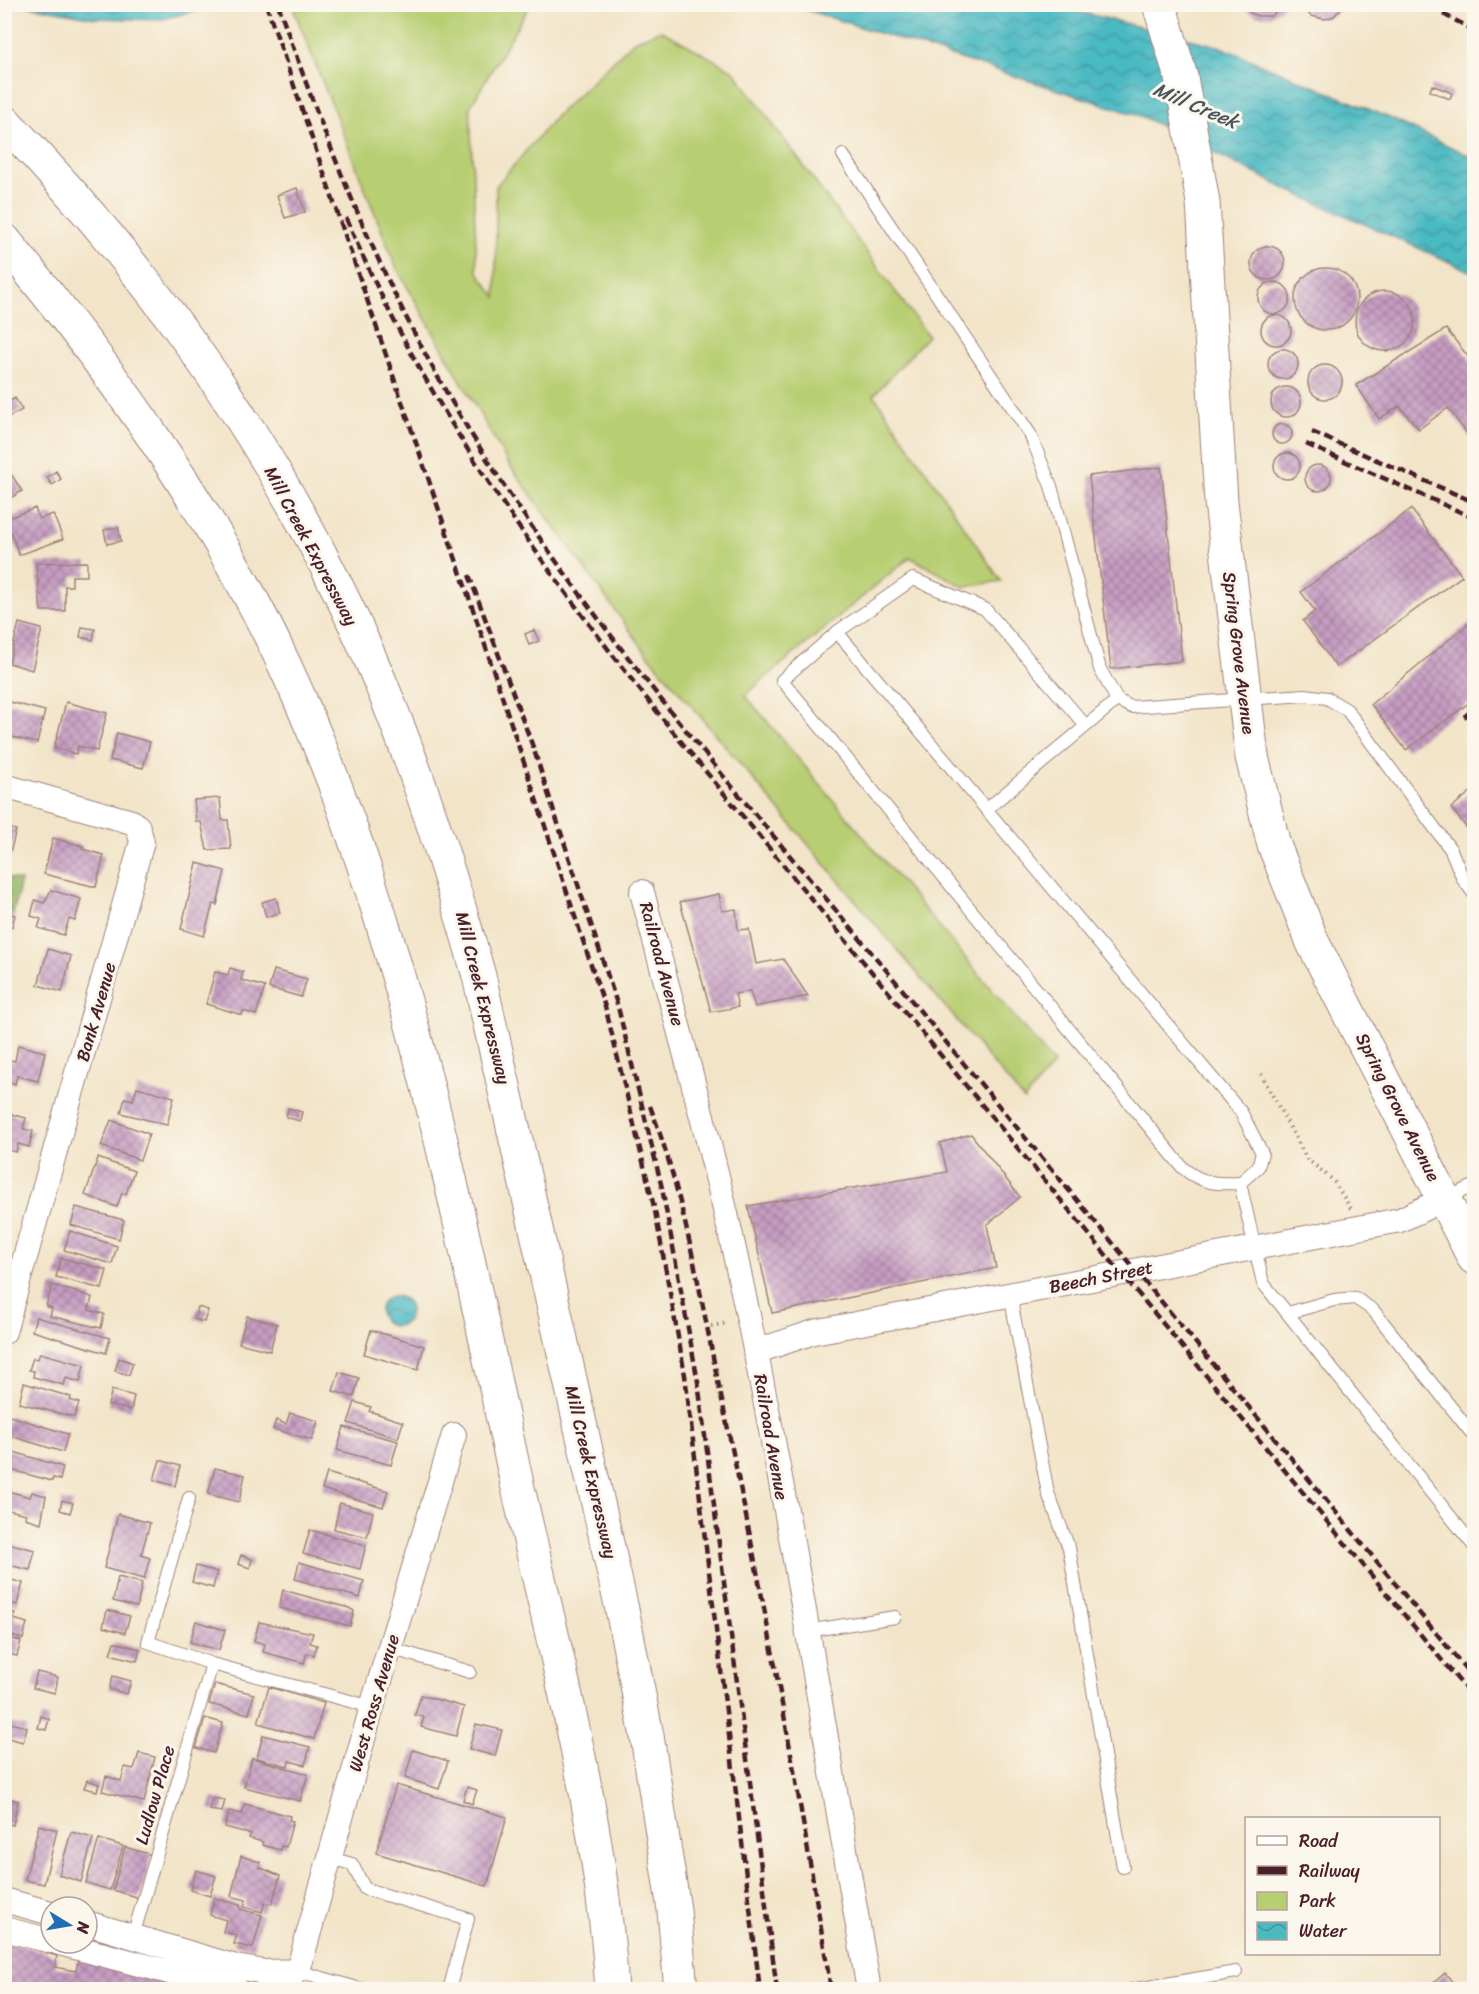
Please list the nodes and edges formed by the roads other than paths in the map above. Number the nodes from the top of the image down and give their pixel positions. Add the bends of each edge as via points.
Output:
1 (1159, 4) edge
2 (4, 121) edge
3 (843, 155) dead end
4 (4, 240) edge
5 (837, 632) junction
6 (1117, 700) junction
7 (1245, 700) junction
8 (1086, 726) junction
9 (4, 786) edge
10 (988, 808) junction
11 (642, 892) dead end
12 (1474, 894) edge
13 (1240, 1183) junction
14 (1460, 1192) edge
15 (1257, 1247) junction
16 (1474, 1258) edge
17 (1010, 1295) junction
18 (1288, 1313) junction
19 (4, 1332) edge
20 (755, 1352) junction
21 (454, 1435) dead end
22 (1474, 1436) edge
23 (189, 1498) dead end
24 (1474, 1546) edge
25 (895, 1617) dead end
26 (807, 1631) junction
27 (390, 1648) junction
28 (212, 1664) junction
29 (470, 1672) dead end
30 (372, 1707) junction
31 (330, 1858) junction
32 (1122, 1867) dead end
33 (4, 1900) edge
34 (39, 1910) edge
35 (99, 1926) edge
36 (4, 1929) edge
37 (133, 1936) junction
38 (39, 1938) edge
39 (99, 1953) edge
40 (298, 1971) junction
41 (1236, 1972) dead end
42 (237, 1989) edge
43 (266, 1989) edge
44 (364, 1989) edge
45 (449, 1989) edge
46 (612, 1989) edge
47 (681, 1989) edge
48 (870, 1989) edge
49 (1131, 1989) edge

1 - 7 main road, Spring Grove Avenue via 1181,77 1203,202 1221,502
2 - 47 main road, Mill Creek Expressway via 91,214 234,407 338,589 421,789 479,976 623,1614 674,1910
3 - 6 lane via 1030,434 1051,486 1100,669
4 - 46 main road via 87,341 141,418 231,565 282,660 350,821 413,1025 440,1131 578,1750 599,1871
5 - 8 lane via 913,579 985,609
5 - 10 lane
5 - 13 lane via 782,680 1183,1168 1197,1180
6 - 7 lane via 1131,707
6 - 8 lane
7 - 12 lane via 1305,695 1327,698 1347,710 1450,850
7 - 14 main road, Spring Grove Avenue via 1252,757 1274,845 1313,943
8 - 10 lane
9 - 19 street, Bank Avenue via 132,822 138,827 142,842
10 - 13 lane via 1241,1112 1263,1153 1258,1167
11 - 20 street, Railroad Avenue via 680,1027
13 - 15 lane
14 - 15 street, Beech Street via 1400,1220
14 - 16 main road, Spring Grove Avenue
15 - 17 street, Beech Street
15 - 18 lane via 1263,1283
17 - 20 street, Beech Street via 814,1332
17 - 32 lane via 1048,1493 1070,1548
18 - 22 lane via 1355,1298 1373,1310
18 - 24 lane
20 - 26 street, Railroad Avenue
21 - 27 street, West Ross Avenue
23 - 28 lane via 148,1642
25 - 26 lane
26 - 48 street, Railroad Avenue
27 - 29 lane
27 - 30 street, West Ross Avenue
28 - 30 lane
28 - 37 lane, Ludlow Place
30 - 31 street, West Ross Avenue
31 - 40 street, West Ross Avenue
31 - 45 lane via 352,1864 365,1889 468,1920
33 - 34 street
35 - 37 street
36 - 38 street
37 - 40 street via 236,1967 265,1972
39 - 42 street
40 - 43 street via 273,1989
40 - 44 lane
41 - 49 lane

